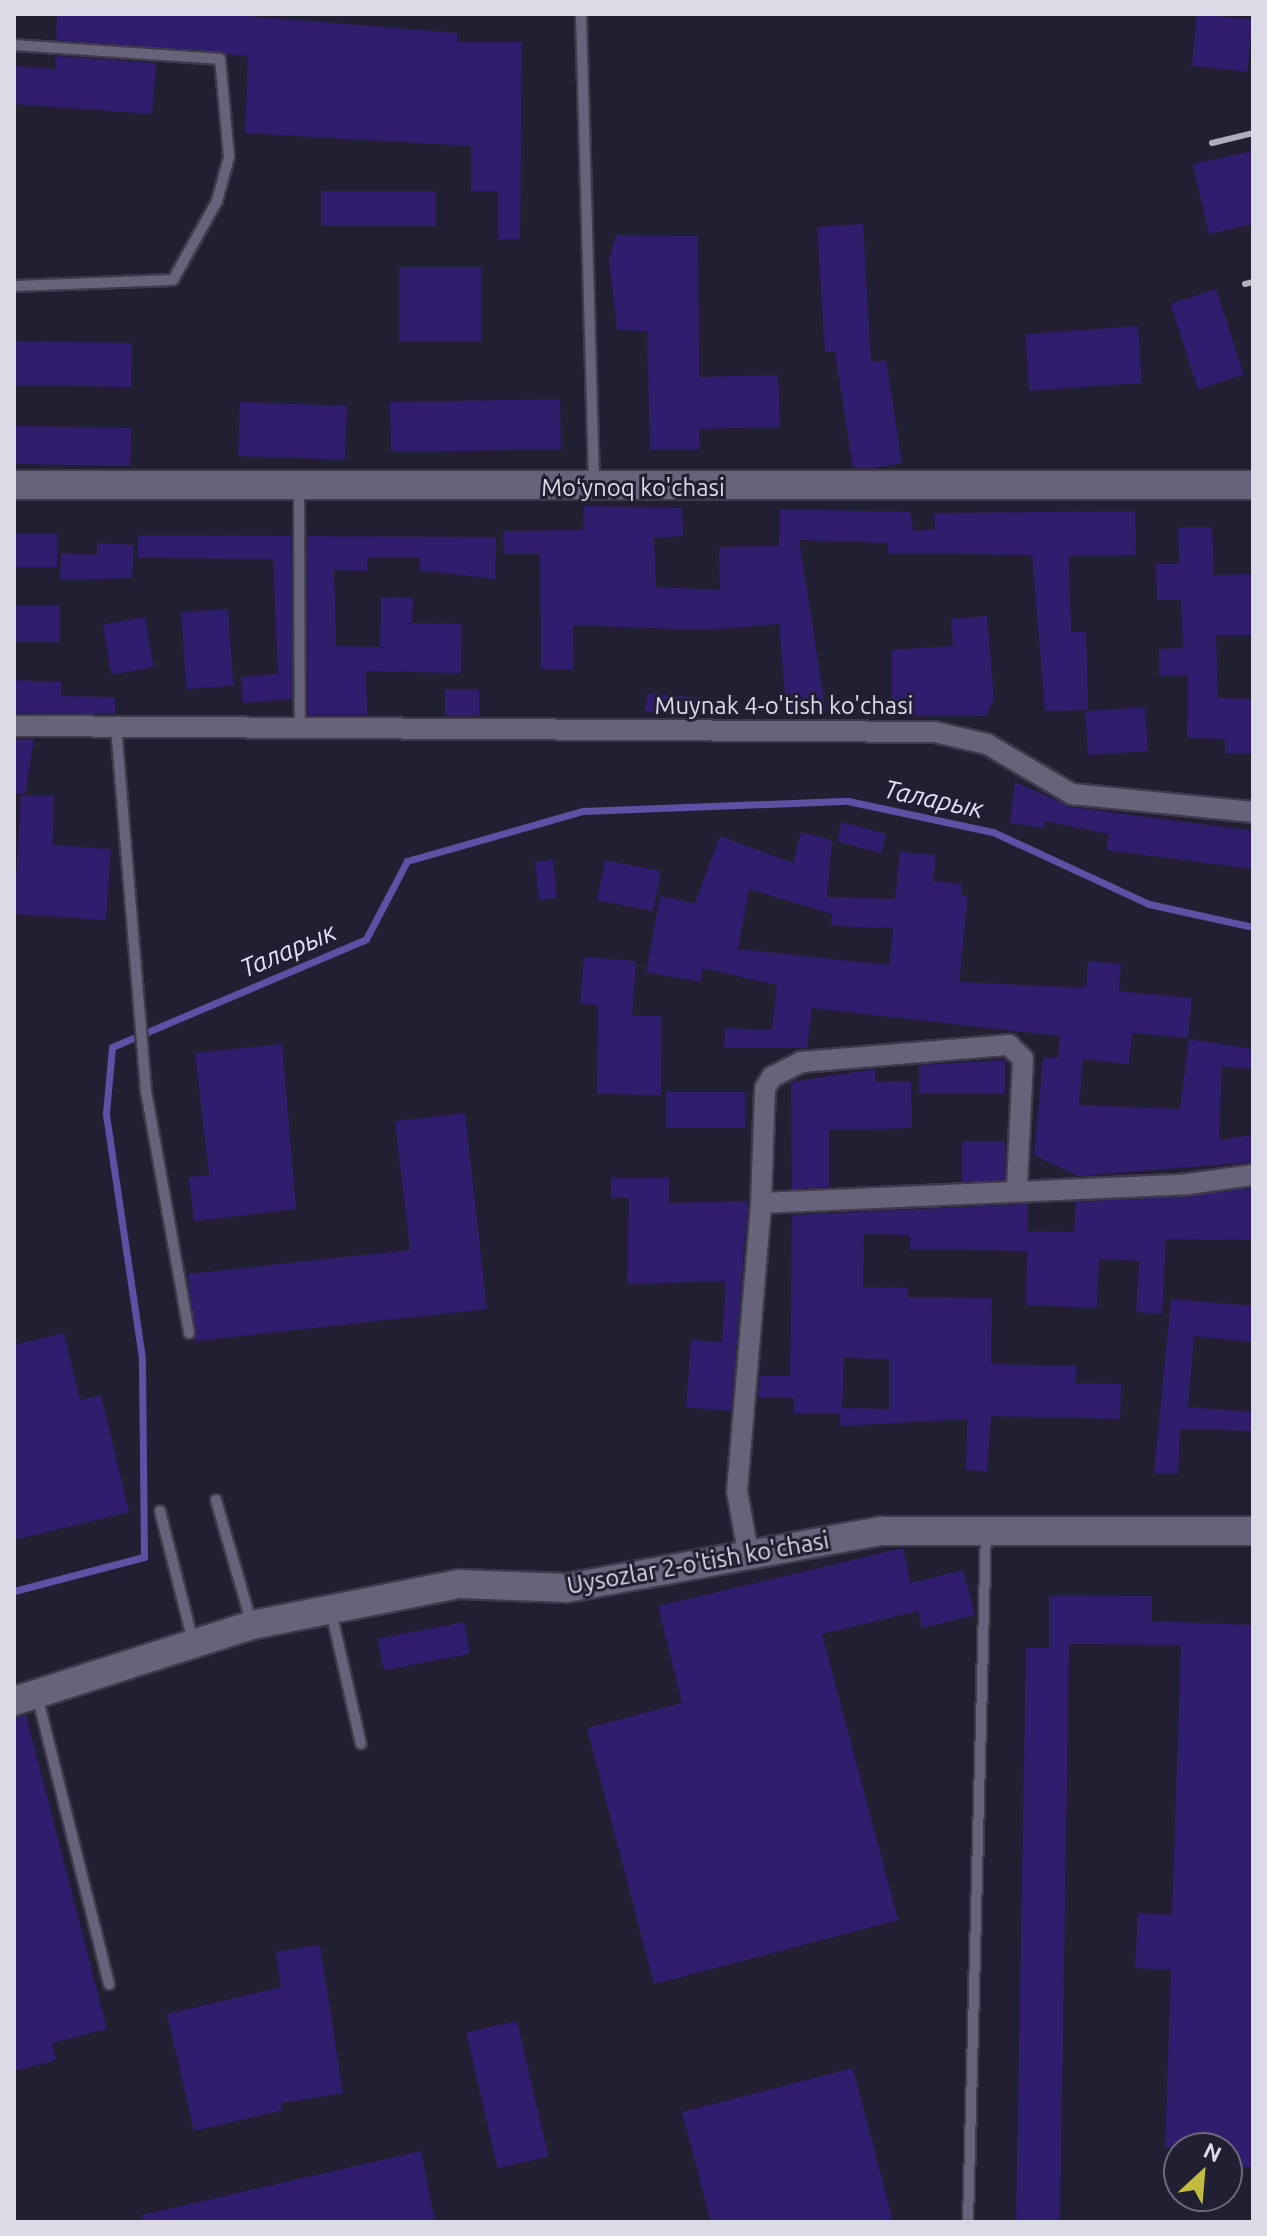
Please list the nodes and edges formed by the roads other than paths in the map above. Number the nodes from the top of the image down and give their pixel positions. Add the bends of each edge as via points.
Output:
1 (581, 14) edge
2 (15, 45) edge
3 (14, 286) edge
4 (14, 485) edge
5 (1253, 485) edge
6 (299, 488) junction
7 (594, 488) junction
8 (14, 726) edge
9 (116, 726) junction
10 (300, 733) junction
11 (1253, 812) edge
12 (1253, 1175) edge
13 (1017, 1187) junction
14 (761, 1203) junction
15 (189, 1333) dead end
16 (216, 1500) dead end
17 (160, 1511) dead end
18 (986, 1526) junction
19 (1253, 1531) edge
20 (748, 1552) junction
21 (330, 1609) junction
22 (252, 1625) junction
23 (194, 1644) junction
24 (25, 1697) edge
25 (361, 1744) dead end
26 (109, 1984) dead end
27 (968, 2222) edge

1 - 7 lane
2 - 3 lane via 220,59 229,157 217,201 173,280
4 - 6 street, Moʻynoq ko'chasi
5 - 7 street, Moʻynoq ko'chasi
6 - 7 street, Moʻynoq ko'chasi
6 - 10 lane
8 - 9 street, Muynak 4-o'tish ko'chasi
9 - 10 street, Muynak 4-o'tish ko'chasi
9 - 15 lane via 143,1045
10 - 11 street, Muynak 4-o'tish ko'chasi via 935,732 987,744 1072,794
12 - 13 street via 1188,1184
13 - 14 street
13 - 14 street via 1023,1059 1009,1045 801,1062 772,1077 765,1088
14 - 20 street via 737,1491
16 - 22 lane
17 - 23 lane
18 - 19 street, Uysozlar 2-o'tish ko'chasi
18 - 20 street, Uysozlar 2-o'tish ko'chasi via 881,1531
18 - 27 lane
20 - 21 street, Uysozlar 2-o'tish ko'chasi via 567,1588 460,1584
21 - 22 street, Uysozlar 2-o'tish ko'chasi
21 - 25 lane
22 - 23 street, Uysozlar 2-o'tish ko'chasi
23 - 24 street, Uysozlar 2-o'tish ko'chasi
24 - 26 lane

